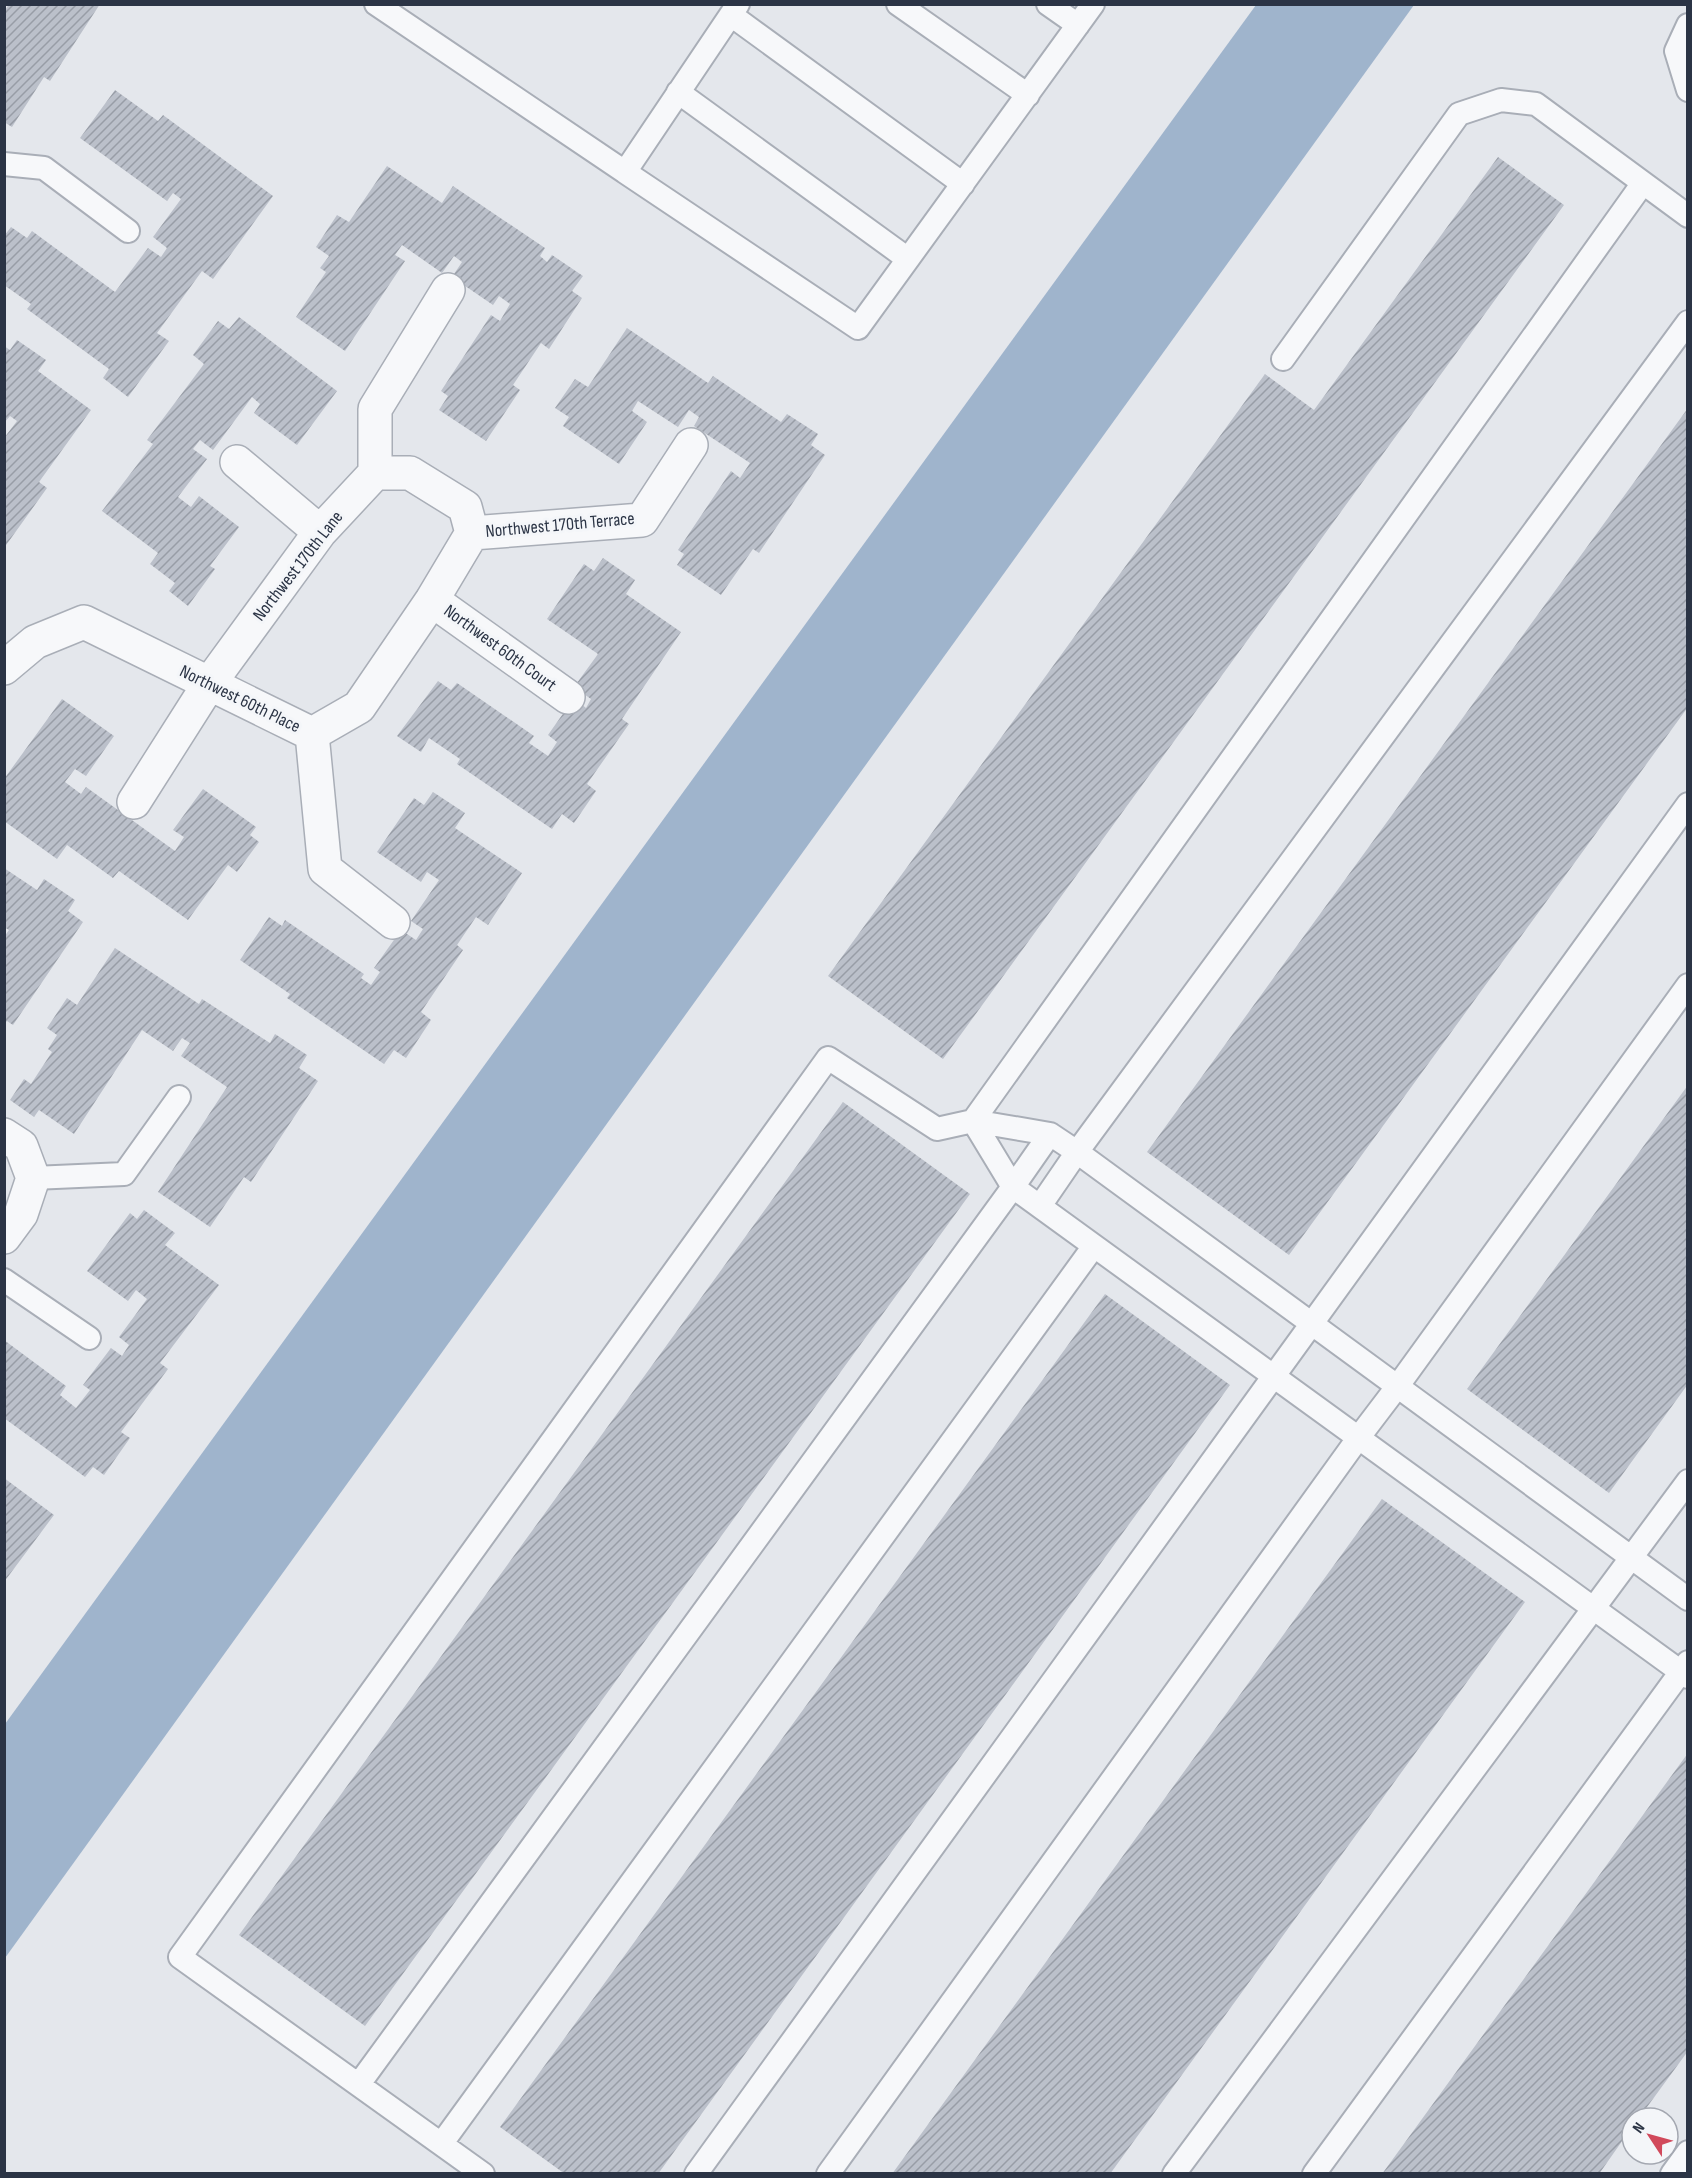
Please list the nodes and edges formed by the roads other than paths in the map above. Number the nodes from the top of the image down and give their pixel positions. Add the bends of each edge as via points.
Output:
1 (376, 4) edge
2 (898, 4) edge
3 (1048, 4) edge
4 (1093, 4) edge
5 (735, 10) edge
6 (1078, 25) junction
7 (1688, 25) edge
8 (1688, 90) edge
9 (678, 92) junction
10 (1028, 95) junction
11 (4, 164) edge
12 (625, 171) junction
13 (1643, 183) junction
14 (963, 184) junction
15 (1688, 216) edge
16 (128, 231) dead end
17 (908, 259) junction
18 (448, 290) dead end
19 (1688, 322) edge
20 (1283, 359) dead end
21 (691, 445) dead end
22 (237, 462) dead end
23 (375, 473) junction
24 (320, 532) junction
25 (472, 533) junction
26 (432, 600) junction
27 (4, 668) edge
28 (209, 684) junction
29 (568, 697) dead end
30 (312, 734) junction
31 (134, 802) dead end
32 (1688, 804) edge
33 (393, 922) dead end
34 (1688, 985) edge
35 (179, 1097) dead end
36 (973, 1121) junction
37 (1050, 1134) junction
38 (4, 1135) edge
39 (1077, 1152) junction
40 (33, 1178) junction
41 (1013, 1188) junction
42 (1040, 1206) junction
43 (4, 1237) edge
44 (1094, 1246) junction
45 (4, 1280) edge
46 (1311, 1324) junction
47 (89, 1338) dead end
48 (1275, 1376) junction
49 (1397, 1387) junction
50 (1359, 1437) junction
51 (1688, 1481) edge
52 (1632, 1558) junction
53 (1688, 1599) edge
54 (1594, 1609) junction
55 (1685, 1670) edge
56 (359, 2084) junction
57 (442, 2143) junction
58 (1688, 2152) edge
59 (483, 2174) edge
60 (696, 2174) edge
61 (828, 2174) edge
62 (1174, 2174) edge
63 (1314, 2174) edge
64 (1672, 2174) edge

1 - 12 lane
2 - 10 lane
3 - 6 lane
4 - 6 lane
5 - 9 lane
5 - 14 lane
6 - 10 lane
7 - 8 lane via 1676,51
9 - 12 lane
9 - 17 lane
10 - 14 lane
11 - 16 lane via 44,168
12 - 17 lane via 858,328
13 - 15 lane
13 - 20 lane via 1536,104 1501,100 1459,114
13 - 36 lane
14 - 17 lane
18 - 23 street via 375,409
19 - 39 lane
21 - 25 street, Northwest 170th Terrace via 642,520
22 - 24 street
23 - 24 street, Northwest 170th Lane
23 - 25 street via 410,473 465,507
24 - 28 street, Northwest 170th Lane
25 - 26 street, Northwest 170th Terrace
26 - 29 street, Northwest 60th Court
26 - 30 street, Northwest 170th Terrace via 359,707
27 - 28 street, Northwest 60th Place via 35,642 84,622
28 - 30 street, Northwest 60th Place
28 - 31 street, Northwest 170th Lane
30 - 33 street, Northwest 60th Place via 325,869
32 - 46 lane
34 - 49 lane
35 - 40 lane via 124,1174
36 - 37 lane
36 - 41 lane
36 - 56 lane via 937,1129 828,1058 180,1957
37 - 39 lane
37 - 41 lane
38 - 40 street via 21,1146
39 - 42 lane
39 - 46 lane
40 - 43 street via 21,1214
41 - 42 lane
41 - 56 lane
42 - 44 lane
44 - 48 lane
44 - 57 lane
45 - 47 lane
46 - 48 lane
46 - 49 lane
48 - 50 lane
48 - 60 lane
49 - 50 lane
49 - 52 lane
50 - 54 lane
50 - 61 lane
51 - 52 lane
52 - 53 lane
52 - 54 lane
54 - 55 lane
54 - 62 lane
55 - 63 lane
56 - 57 lane
57 - 59 lane
58 - 64 lane

